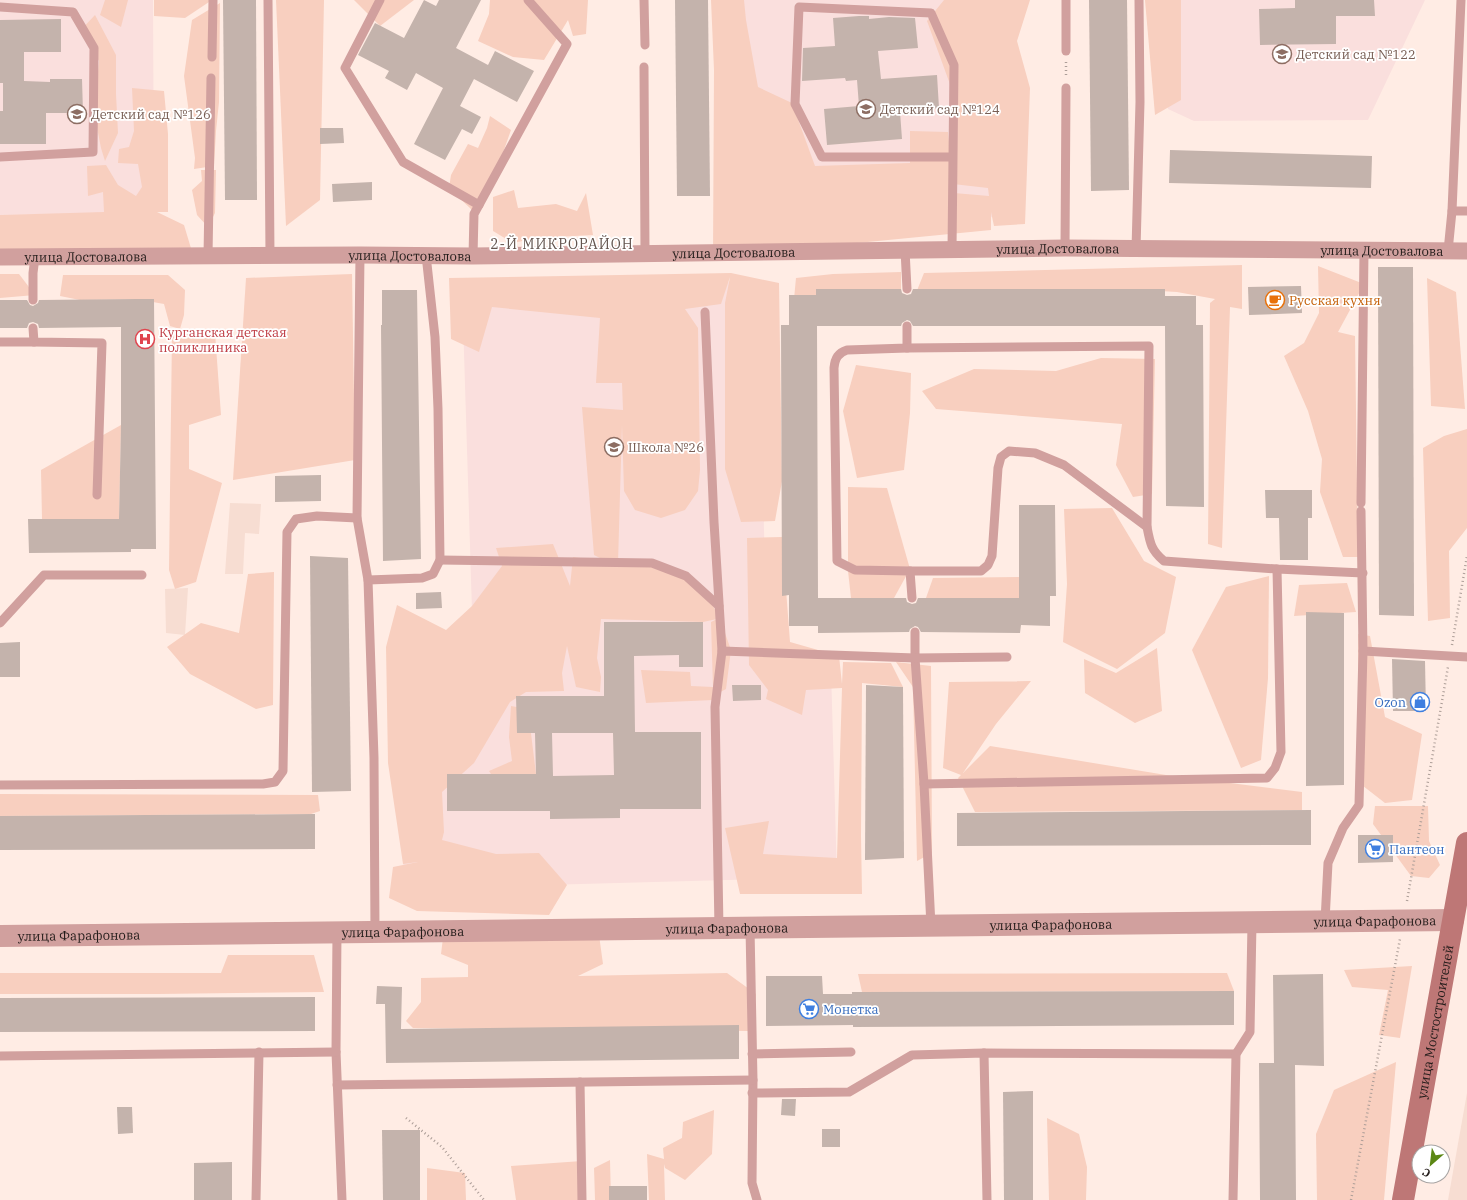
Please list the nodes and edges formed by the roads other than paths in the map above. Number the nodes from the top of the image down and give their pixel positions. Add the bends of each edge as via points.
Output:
1 (213, 0) edge
2 (268, 0) edge
3 (380, 0) edge
4 (528, 0) edge
5 (644, 0) edge
6 (1066, 0) edge
7 (1139, 0) edge
8 (1461, 0) edge
9 (0, 7) edge
10 (645, 45) dead end
11 (1066, 52) road end
12 (212, 57) dead end
13 (644, 67) dead end
14 (211, 78) dead end
15 (1066, 88) road end
16 (0, 157) edge
17 (953, 157) junction
18 (479, 205) junction
19 (1452, 211) junction
20 (1467, 211) edge
21 (1065, 248) junction
22 (1136, 249) junction
23 (905, 250) junction
24 (952, 250) junction
25 (1364, 251) junction
26 (1448, 251) junction
27 (1467, 251) edge
28 (645, 254) junction
29 (360, 255) junction
30 (426, 255) junction
31 (208, 256) junction
32 (270, 256) junction
33 (473, 256) junction
34 (0, 257) edge
35 (35, 257) junction
36 (907, 289) dead end
37 (33, 300) dead end
38 (705, 312) dead end
39 (907, 326) dead end
40 (33, 328) dead end
41 (0, 342) edge
42 (34, 342) junction
43 (907, 348) junction
44 (97, 495) dead end
45 (357, 518) junction
46 (1147, 527) junction
47 (440, 560) junction
48 (1277, 569) junction
49 (910, 571) junction
50 (1362, 573) junction
51 (142, 575) dead end
52 (368, 580) junction
53 (912, 598) dead end
54 (719, 606) junction
55 (0, 623) edge
56 (915, 632) dead end
57 (722, 651) junction
58 (1363, 651) junction
59 (1007, 657) dead end
60 (1467, 657) edge
61 (915, 658) junction
62 (924, 784) junction
63 (0, 785) edge
64 (1467, 843) edge
65 (1453, 920) junction
66 (1325, 922) junction
67 (1252, 923) junction
68 (931, 926) junction
69 (719, 928) junction
70 (750, 928) junction
71 (337, 932) junction
72 (375, 932) junction
73 (0, 936) edge
74 (259, 1052) junction
75 (336, 1052) junction
76 (851, 1052) dead end
77 (984, 1053) junction
78 (752, 1054) junction
79 (1236, 1054) junction
80 (0, 1056) edge
81 (753, 1080) junction
82 (580, 1082) junction
83 (337, 1085) junction
84 (752, 1093) junction
85 (256, 1200) edge
86 (342, 1200) edge
87 (582, 1200) edge
88 (757, 1200) edge
89 (988, 1200) edge
90 (1232, 1200) edge
91 (1403, 1200) edge

1 - 12 lane
2 - 32 lane
3 - 18 lane via 344,68 403,162
4 - 18 lane via 567,44
5 - 10 lane
6 - 11 lane
7 - 22 lane via 1140,102
8 - 19 lane
9 - 16 lane via 73,12 94,48 94,56 93,152
13 - 28 lane
14 - 31 lane
15 - 21 lane
17 - 17 lane via 954,64 931,14 799,7 795,104 822,157
17 - 24 lane
18 - 33 lane via 474,214
19 - 20 lane
19 - 26 lane
21 - 22 street, улица Достовалова
21 - 24 street, улица Достовалова
22 - 25 street, улица Достовалова
23 - 24 street, улица Достовалова
23 - 28 street, улица Достовалова
23 - 36 lane
25 - 26 street, улица Достовалова
25 - 50 lane
26 - 27 street, улица Достовалова
28 - 33 street, улица Достовалова
29 - 30 street, улица Достовалова
29 - 32 street, улица Достовалова
29 - 45 lane
30 - 33 street, улица Достовалова
30 - 47 lane via 435,337
31 - 32 street, улица Достовалова
31 - 35 street, улица Достовалова
34 - 35 street, улица Достовалова
35 - 37 lane
38 - 54 lane
39 - 43 lane
40 - 42 lane
41 - 42 lane
42 - 44 lane via 102,343
43 - 46 lane via 1149,346
43 - 49 lane via 847,350 840,353 834,362 834,368 837,561 855,570
45 - 52 lane
45 - 63 lane via 317,516 296,519 287,532 283,770 275,782
46 - 48 lane via 1151,545 1164,561
46 - 49 lane via 1064,465 1035,453 1009,451 1000,457 992,556 988,565 981,571
47 - 52 lane via 433,574 422,578
47 - 54 lane via 652,563 686,576
48 - 50 lane
48 - 62 lane via 1281,752 1275,768 1267,778
49 - 53 lane
50 - 58 lane
51 - 55 lane via 44,575
52 - 72 lane via 374,758
54 - 57 lane
56 - 61 lane
57 - 61 lane
57 - 69 lane via 715,707
58 - 60 lane
58 - 66 lane via 1358,805 1343,828 1328,863
59 - 61 lane
61 - 62 lane
62 - 68 lane
64 - 65 main road, улица Мостостроителей
65 - 66 street, улица Фарафонова
65 - 91 main road, улица Мостостроителей
66 - 67 street, улица Фарафонова
67 - 68 street, улица Фарафонова
67 - 79 lane via 1250,1032
68 - 70 street, улица Фарафонова
69 - 70 street, улица Фарафонова
69 - 72 street, улица Фарафонова
70 - 78 lane
71 - 72 street, улица Фарафонова
71 - 73 street, улица Фарафонова
71 - 75 lane
74 - 75 lane
74 - 80 lane
74 - 85 lane
75 - 83 lane
76 - 78 lane
77 - 79 lane
77 - 84 lane via 912,1055 849,1092
77 - 89 lane
78 - 81 lane
79 - 90 lane
81 - 82 lane
81 - 84 lane
82 - 83 lane
82 - 87 lane
83 - 86 lane
84 - 88 lane via 752,1184

